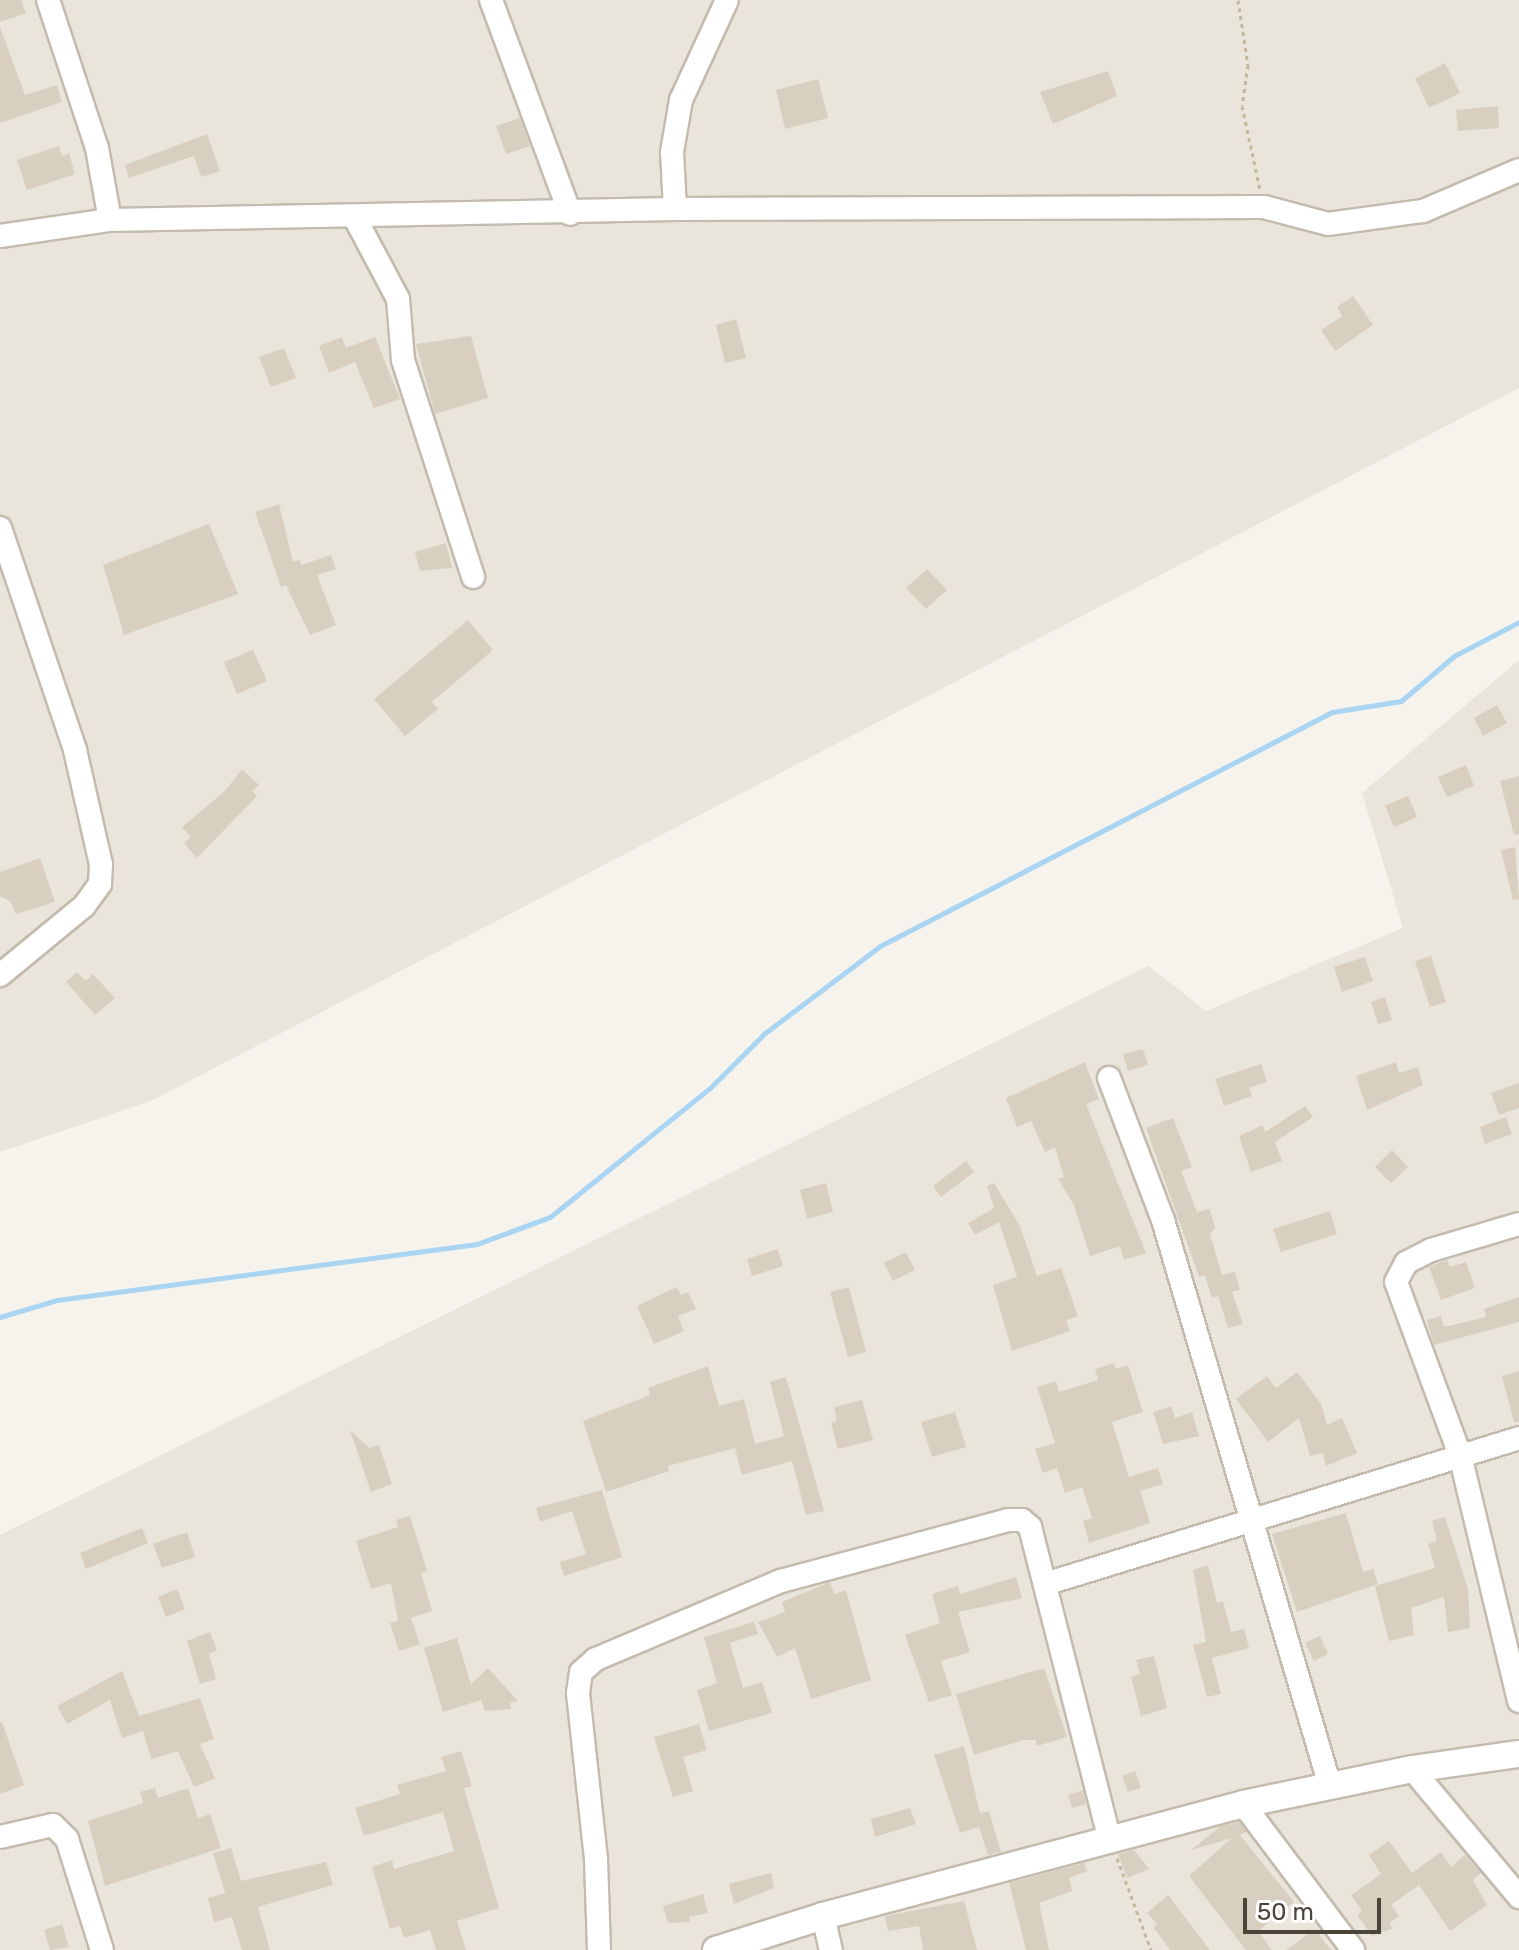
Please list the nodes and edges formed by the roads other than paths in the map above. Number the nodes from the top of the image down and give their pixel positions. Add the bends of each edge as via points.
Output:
1 (48, 0) edge
2 (491, 0) edge
3 (727, 0) edge
4 (1519, 170) edge
5 (675, 209) junction
6 (570, 214) junction
7 (355, 218) junction
8 (110, 220) junction
9 (0, 236) edge
10 (0, 528) edge
11 (473, 577) dead end
12 (0, 975) edge
13 (1109, 1078) dead end
14 (1519, 1224) edge
15 (1519, 1438) edge
16 (1460, 1455) junction
17 (1248, 1519) junction
18 (1045, 1584) junction
19 (1519, 1701) edge
20 (1519, 1754) edge
21 (1412, 1769) junction
22 (1330, 1786) junction
23 (1243, 1804) junction
24 (0, 1837) edge
25 (1110, 1840) junction
26 (1519, 1897) edge
27 (823, 1916) junction
28 (102, 1950) edge
29 (599, 1950) edge
30 (716, 1950) edge
31 (831, 1950) edge
32 (1353, 1950) edge

1 - 8 street via 97,148
2 - 6 street
3 - 5 street via 681,100 672,152
4 - 5 street via 1423,211 1328,224 1264,207
5 - 6 street
6 - 7 street
7 - 8 street
7 - 11 street via 398,299 403,360
8 - 9 street
10 - 12 street via 75,750 101,864 100,884 84,906
13 - 17 street via 1163,1220
14 - 16 street via 1431,1250 1406,1263 1396,1282
15 - 16 street
16 - 17 street
16 - 19 street
17 - 18 street
17 - 22 street
18 - 25 street
18 - 29 street via 1030,1527 1022,1520 1008,1520 781,1581 596,1659 581,1672 578,1693 596,1859
20 - 21 street
21 - 22 street
21 - 26 street
22 - 23 street
23 - 25 street
23 - 32 street
24 - 28 street via 53,1825 67,1839
25 - 27 street
27 - 30 street
27 - 31 street

